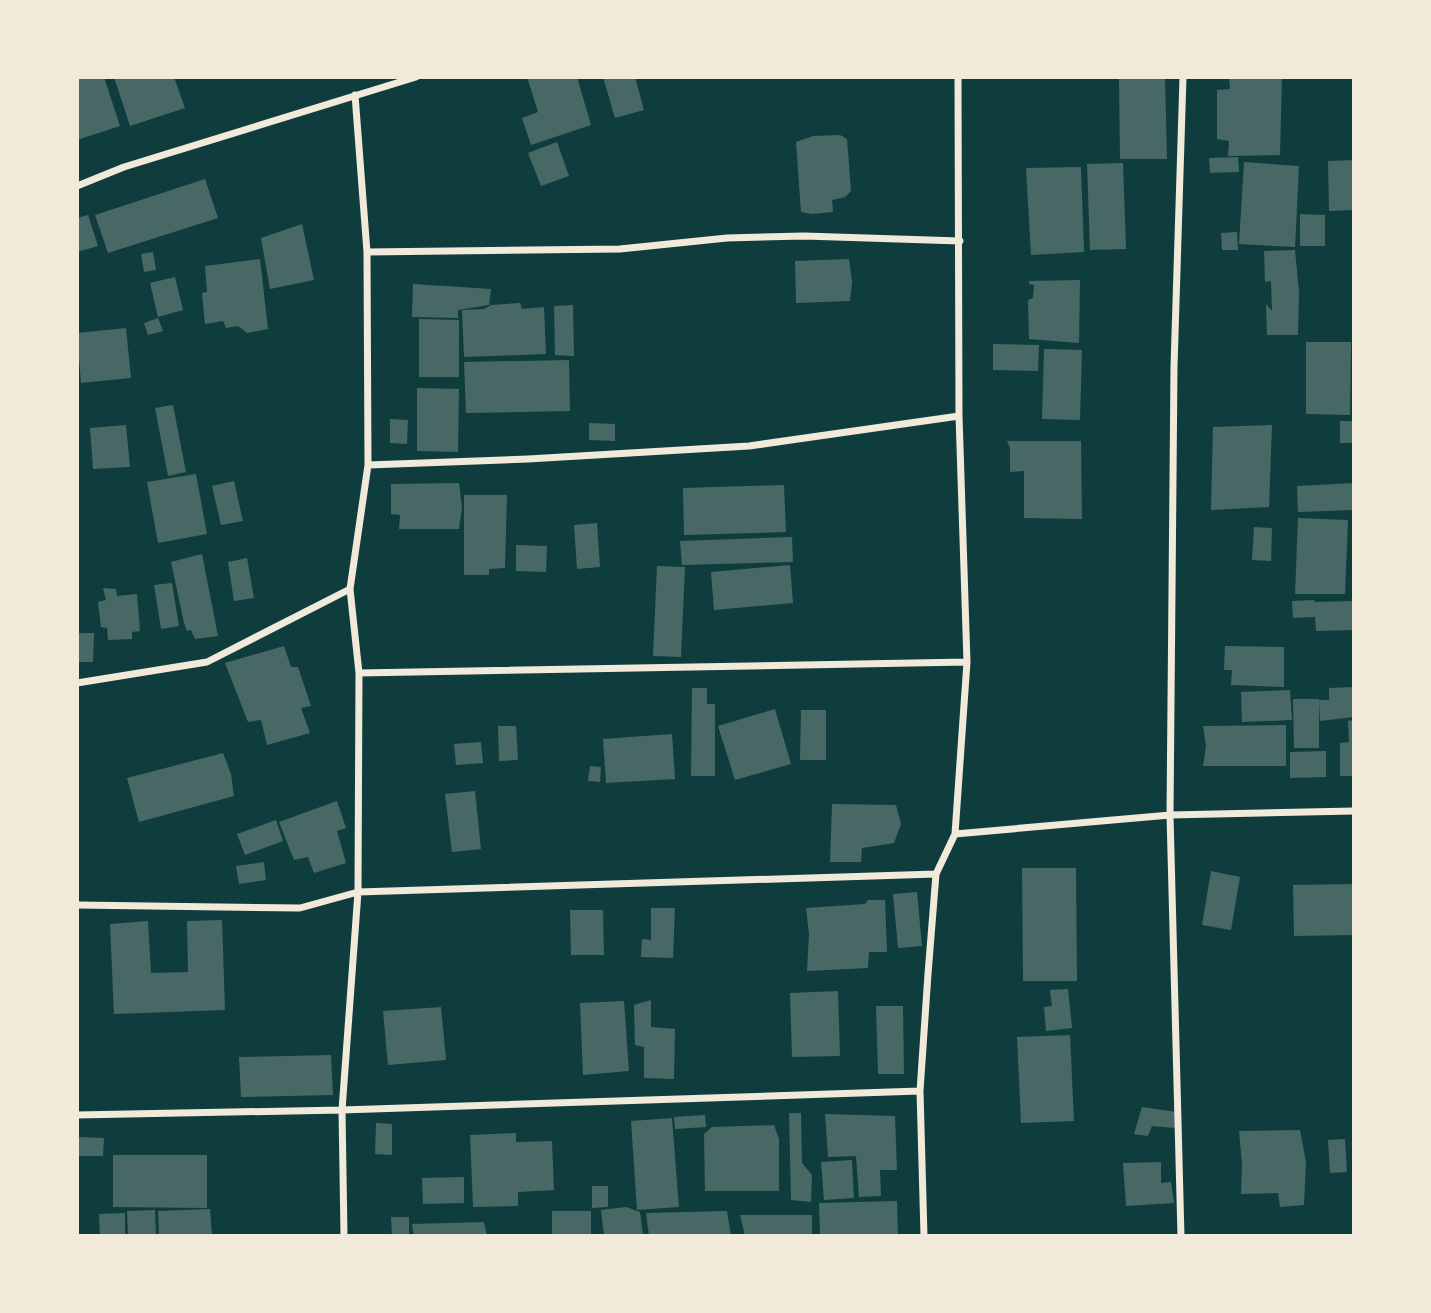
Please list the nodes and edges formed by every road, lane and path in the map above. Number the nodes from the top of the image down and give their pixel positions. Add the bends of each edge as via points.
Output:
1 (416, 77) edge
2 (958, 77) edge
3 (1183, 77) edge
4 (355, 95) junction
5 (77, 186) edge
6 (960, 241) junction
7 (367, 252) junction
8 (959, 416) junction
9 (368, 465) junction
10 (350, 589) junction
11 (967, 662) junction
12 (359, 673) junction
13 (77, 683) edge
14 (1354, 811) edge
15 (1170, 815) junction
16 (955, 834) junction
17 (936, 874) junction
18 (358, 892) junction
19 (77, 905) edge
20 (920, 1091) junction
21 (342, 1110) junction
22 (77, 1115) edge
23 (344, 1236) edge
24 (924, 1236) edge
25 (1181, 1236) edge

1 - 4 street
2 - 6 street
3 - 15 street via 1174,367
4 - 5 street
4 - 7 street
6 - 7 street via 792,236 620,249
6 - 8 street
7 - 9 street
8 - 9 street via 749,446
8 - 11 street
9 - 10 street
10 - 12 street
10 - 13 street via 207,662
11 - 12 street
11 - 16 street
12 - 18 street
14 - 15 street
15 - 16 street
15 - 25 street
16 - 17 street
17 - 18 street
17 - 20 street
18 - 19 street via 300,908
18 - 21 street
20 - 21 street
20 - 24 street
21 - 22 street
21 - 23 street

